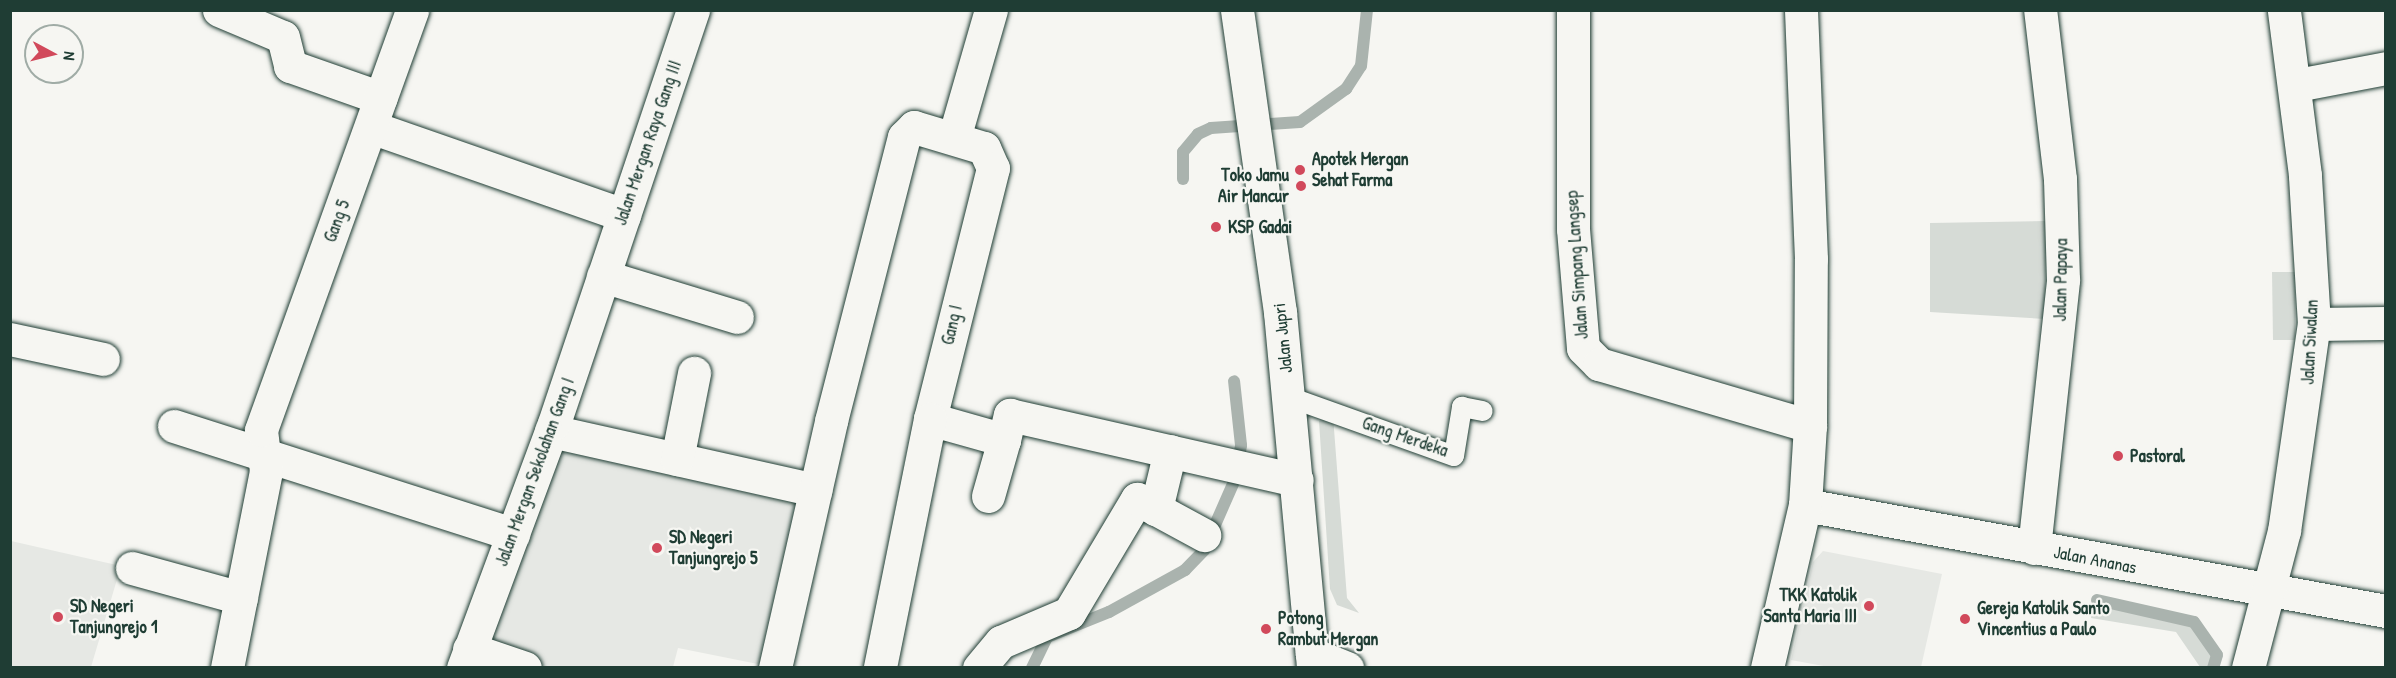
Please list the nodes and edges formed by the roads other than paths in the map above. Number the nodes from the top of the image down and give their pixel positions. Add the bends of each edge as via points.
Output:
1 (219, 10) edge
2 (412, 10) edge
3 (693, 10) edge
4 (991, 10) edge
5 (1237, 10) edge
6 (1573, 10) edge
7 (1801, 10) edge
8 (2040, 10) edge
9 (2284, 10) edge
10 (2385, 68) edge
11 (2297, 85) junction
12 (376, 112) junction
13 (954, 138) junction
14 (624, 215) junction
15 (603, 276) junction
16 (737, 317) dead end
17 (2385, 323) edge
18 (2314, 324) junction
19 (10, 339) edge
20 (103, 359) dead end
21 (694, 372) dead end
22 (1289, 397) junction
23 (1483, 411) dead end
24 (930, 419) junction
25 (174, 426) dead end
26 (1810, 426) junction
27 (550, 431) junction
28 (1004, 440) junction
29 (262, 442) junction
30 (1170, 451) junction
31 (677, 459) junction
32 (1297, 480) junction
33 (815, 489) junction
34 (988, 496) dead end
35 (1805, 504) junction
36 (1156, 509) junction
37 (513, 534) junction
38 (1204, 535) dead end
39 (2034, 548) junction
40 (132, 568) dead end
41 (2269, 593) junction
42 (241, 598) junction
43 (2385, 611) edge
44 (466, 658) edge
45 (1313, 661) edge
46 (227, 668) edge
47 (525, 668) edge
48 (775, 668) edge
49 (880, 668) edge
50 (979, 668) edge
51 (1347, 668) edge
52 (1767, 668) edge
53 (2248, 668) edge

1 - 12 street via 283,37 290,66
2 - 12 street, Gang 5
3 - 14 street, Jalan Mergan Raya Gang III
4 - 13 street
5 - 22 street, Jalan Jupri
6 - 26 street, Jalan Simpang Langsep via 1573,229 1583,348 1599,364
7 - 26 street via 1811,259
8 - 39 street, Jalan Papaya via 2060,179 2063,280
9 - 11 street, Jalan Siwalan
10 - 11 street
11 - 18 street, Jalan Siwalan
12 - 14 street
12 - 29 street, Gang 5
13 - 24 street, Gang I via 984,148 993,168
13 - 33 street, Gang I via 914,127 904,137
14 - 15 street, Jalan Mergan Raya Gang III
15 - 16 street
15 - 27 street, Jalan Mergan Sekolahan Gang I
17 - 18 street
18 - 41 street, Jalan Siwalan via 2297,467
19 - 20 street
21 - 31 street
22 - 23 lane, Gang Merdeka via 1454,456 1462,407
22 - 32 street, Jalan Jupri
24 - 28 street
24 - 49 street, Gang I
25 - 29 street
26 - 35 street
27 - 31 street
27 - 37 street, Jalan Mergan Sekolahan Gang I
28 - 30 street via 1010,415
28 - 34 street
29 - 37 street
29 - 42 street via 266,471
30 - 32 street
30 - 36 street
31 - 33 street
32 - 45 street, Jalan Jupri
33 - 48 street
35 - 39 street, Jalan Ananas
35 - 52 street
36 - 38 street
36 - 50 street via 1137,499 1069,613 1001,642
37 - 44 street, Jalan Mergan Sekolahan Gang I
39 - 41 street, Jalan Ananas
40 - 42 street
41 - 43 street, Jalan Ananas
41 - 53 street, Jalan Siwalan
42 - 46 street
44 - 47 street
45 - 51 street

